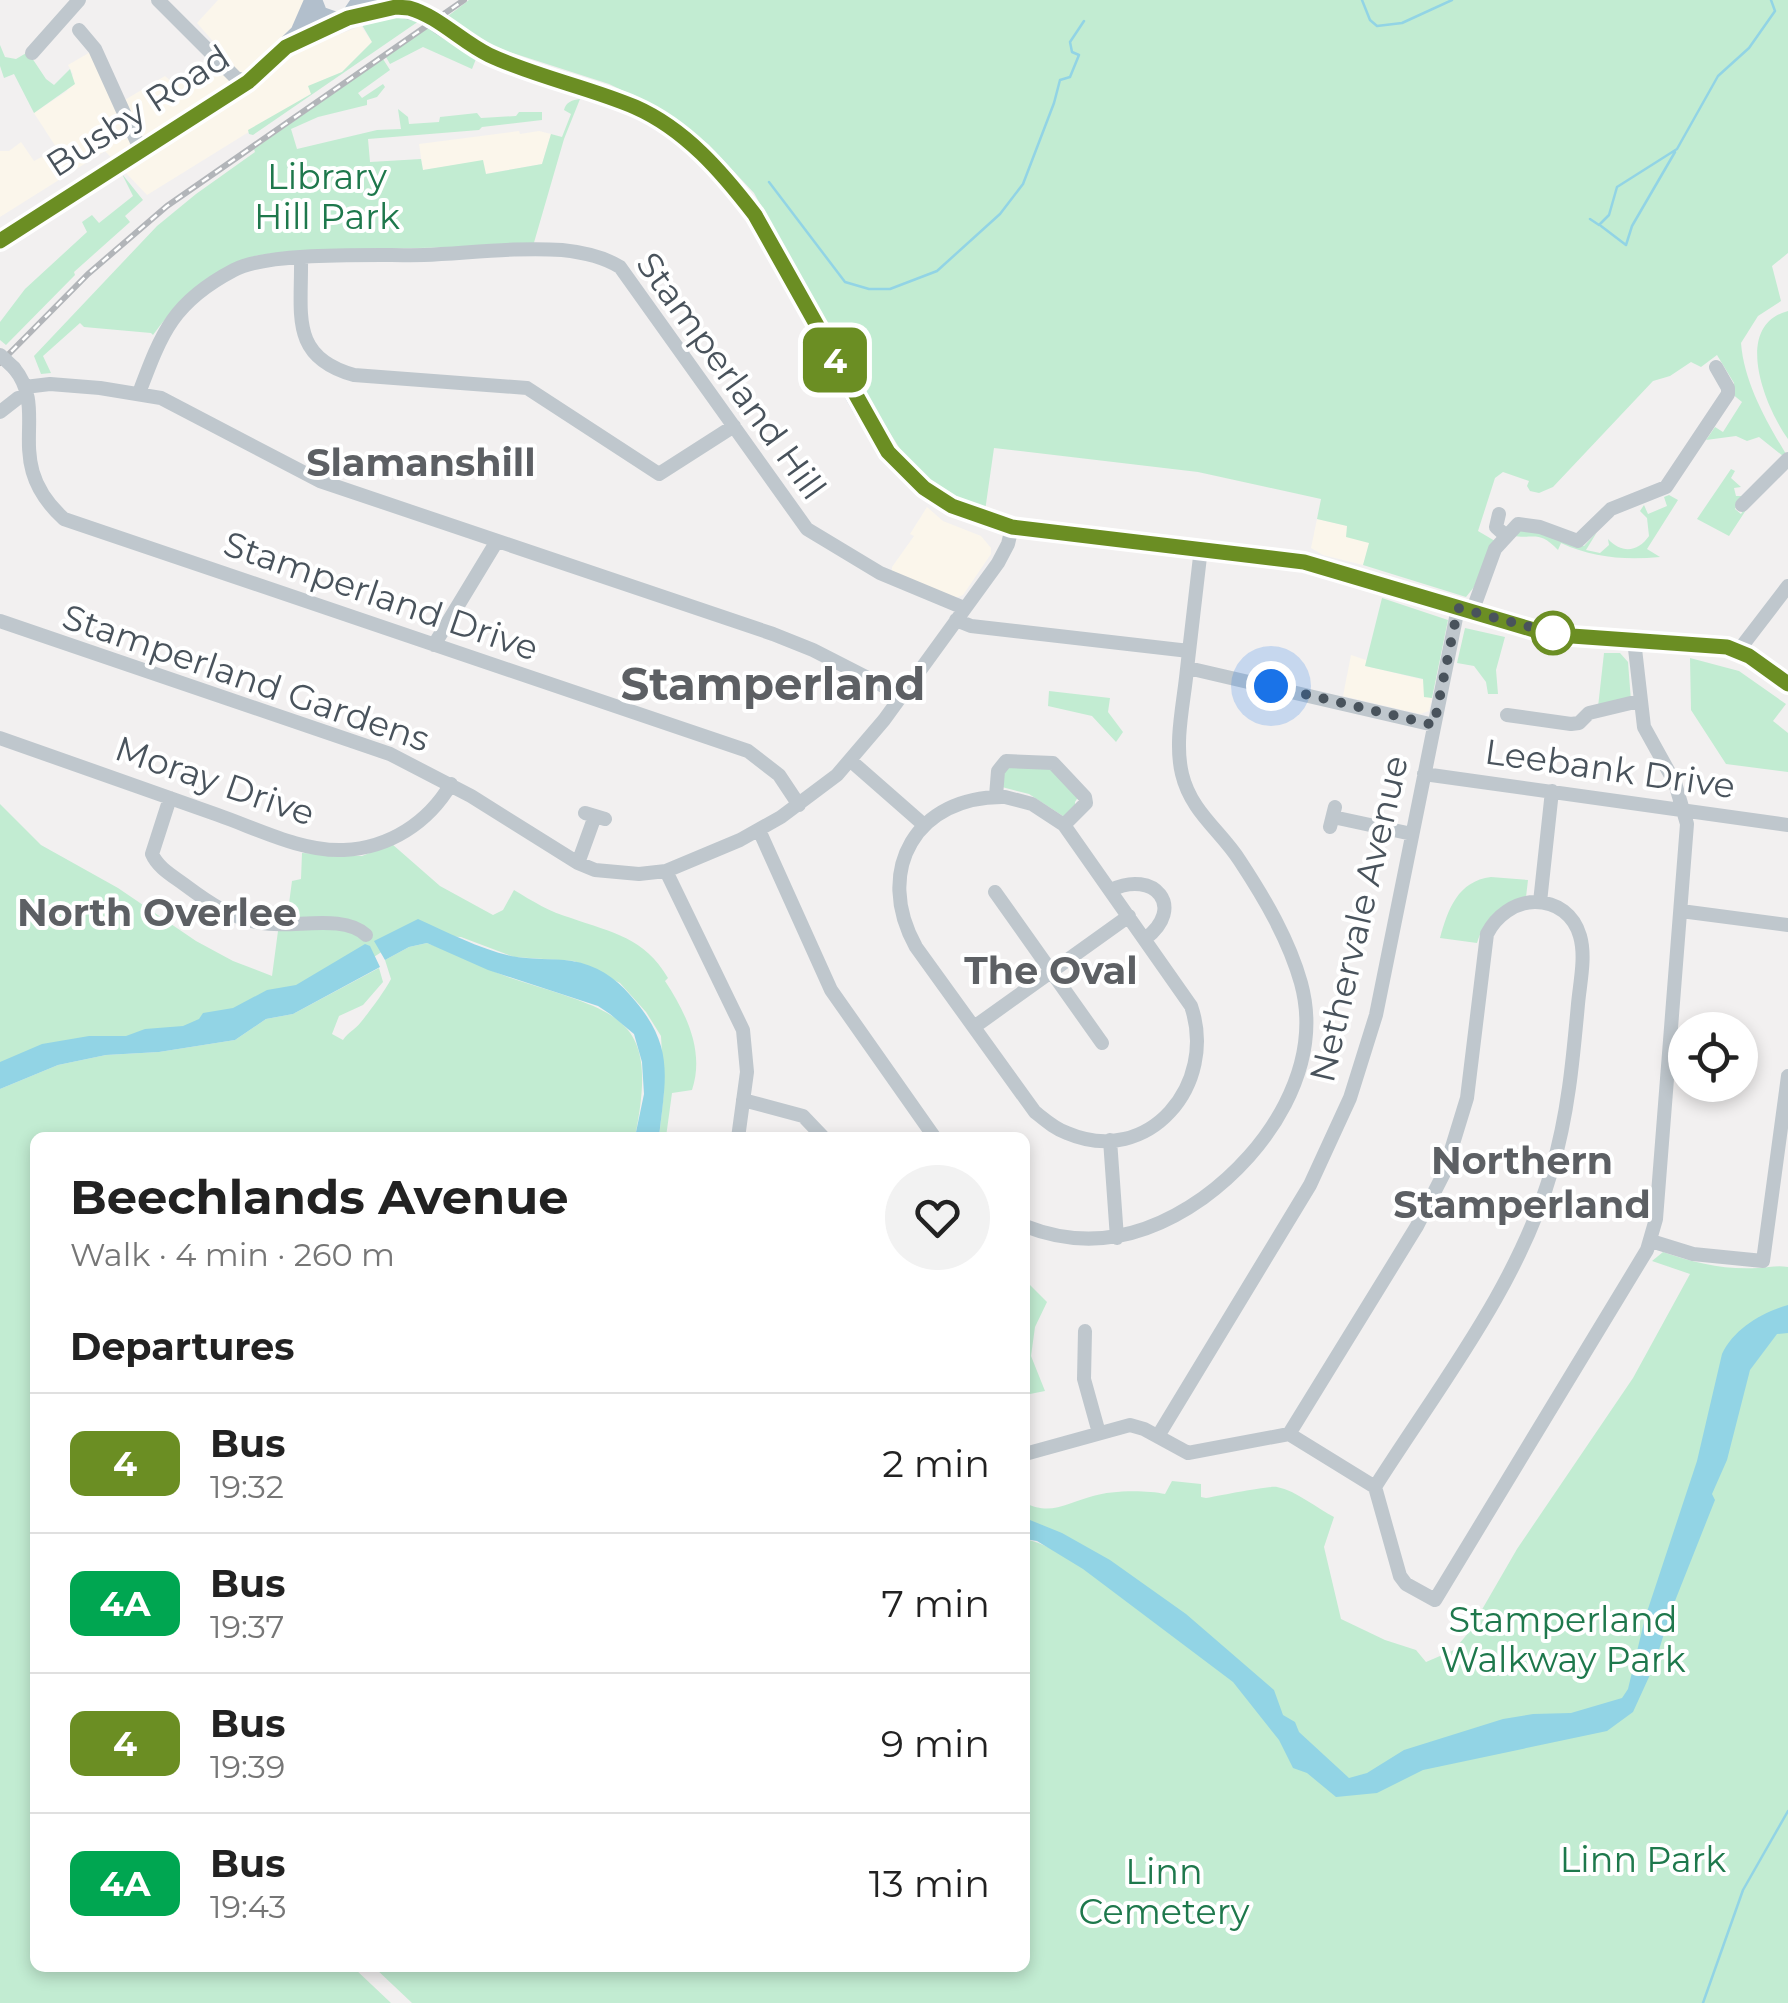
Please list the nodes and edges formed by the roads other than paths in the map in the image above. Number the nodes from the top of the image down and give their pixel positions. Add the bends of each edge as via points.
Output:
1 (80, 0) edge
2 (158, 0) edge
3 (313, 0) edge
4 (365, 0) edge
5 (396, 7) junction
6 (344, 20) junction
7 (78, 30) dead end
8 (286, 47) junction
9 (32, 53) dead end
10 (242, 80) junction
11 (138, 144) junction
12 (0, 228) edge
13 (0, 241) edge
14 (302, 258) junction
15 (0, 355) edge
16 (1716, 367) dead end
17 (26, 391) junction
18 (139, 393) junction
19 (0, 412) edge
20 (734, 426) junction
21 (1788, 459) edge
22 (1740, 479) dead end
23 (1754, 491) junction
24 (1742, 505) dead end
25 (1499, 514) dead end
26 (1012, 527) junction
27 (1506, 536) junction
28 (497, 541) junction
29 (1201, 548) junction
30 (1788, 586) edge
31 (1465, 610) junction
32 (960, 614) junction
33 (0, 621) edge
34 (1634, 640) junction
35 (434, 645) junction
36 (1739, 650) junction
37 (1189, 651) junction
38 (1188, 668) junction
39 (1788, 684) edge
40 (901, 695) junction
41 (1638, 701) junction
42 (1507, 715) dead end
43 (1434, 725) junction
44 (0, 738) edge
45 (850, 761) junction
46 (1424, 774) junction
47 (451, 784) junction
48 (1552, 791) junction
49 (996, 796) junction
50 (170, 798) junction
51 (799, 805) junction
52 (1685, 810) junction
53 (595, 816) dead end
54 (1332, 817) dead end
55 (1788, 824) edge
56 (924, 826) junction
57 (1064, 826) junction
58 (759, 830) junction
59 (1412, 834) junction
60 (578, 863) junction
61 (666, 871) junction
62 (1111, 890) junction
63 (995, 893) dead end
64 (1540, 902) junction
65 (1681, 911) junction
66 (1129, 916) junction
67 (1788, 925) edge
68 (366, 935) dead end
69 (1145, 938) junction
70 (1052, 972) junction
71 (974, 1027) junction
72 (1103, 1043) dead end
73 (1788, 1076) edge
74 (743, 1100) junction
75 (739, 1132) edge
76 (819, 1132) edge
77 (931, 1132) edge
78 (1110, 1140) junction
79 (1030, 1227) edge
80 (1116, 1238) junction
81 (1651, 1241) junction
82 (1085, 1331) dead end
83 (1099, 1433) junction
84 (1289, 1434) junction
85 (1158, 1436) junction
86 (1030, 1453) edge
87 (1375, 1487) junction

1 - 9 street via 41,35
2 - 10 street
3 - 6 main road via 322,18
3 - 8 main road, Busby Road
4 - 5 main road
4 - 6 main road
5 - 6 main road
5 - 26 main road, bridge via 423,14 489,55 655,117 716,167 773,244 896,463 952,506
6 - 8 main road
7 - 11 street via 98,56
8 - 10 main road, Busby Road
10 - 11 main road, Busby Road
10 - 13 main road, Busby Road
11 - 12 main road, Busby Road
14 - 18 street, Stamperland Hill via 236,268 204,290 161,334
14 - 20 street, Stamperland Hill via 562,250 602,258 620,267
14 - 20 street via 306,343 336,371 517,385 657,474
15 - 17 street, bridge
16 - 27 street via 1728,394 1666,488 1611,510 1578,542 1524,523
17 - 18 street via 50,384
17 - 19 street
17 - 35 street, Stamperland Drive via 23,464 64,519
18 - 28 street via 161,398 320,481
20 - 32 street, Stamperland Hill via 813,534
21 - 23 street
22 - 23 street
23 - 24 street
25 - 27 street via 1496,526
26 - 29 main road
26 - 32 street, Stamperland Gardens via 1004,552
27 - 31 street, Nethervale Avenue
28 - 35 street
28 - 40 street via 773,634
29 - 31 main road via 1304,562
29 - 37 street
30 - 36 street
31 - 34 main road via 1549,632
31 - 43 street, Nethervale Avenue
32 - 37 street, Stamperland Hill via 967,625
32 - 40 street, Stamperland Gardens
33 - 47 street, Stamperland Gardens via 370,747
34 - 36 main road
34 - 41 street
35 - 51 street, Stamperland Drive via 748,752 779,775
36 - 39 main road
37 - 38 street
38 - 43 street
38 - 80 street via 1182,776 1280,930 1301,985 1304,1043 1280,1114 1250,1157 1192,1206
40 - 45 street, Stamperland Gardens
41 - 42 street via 1571,724
41 - 52 street
43 - 46 street, Nethervale Avenue
44 - 50 street, Moray Drive
45 - 51 street, Stamperland Gardens
45 - 56 street
46 - 48 street, Leebank Drive
46 - 59 street, Nethervale Avenue
47 - 50 street, Moray Drive via 404,833 340,851
47 - 60 street, Stamperland Gardens
48 - 52 street, Leebank Drive
48 - 64 street
49 - 56 street via 970,798
49 - 57 street via 1032,804
49 - 57 street via 998,771 1006,762 1054,763 1086,798
50 - 68 street via 154,860 230,915 286,930 337,922
51 - 58 street, Stamperland Gardens
52 - 55 street, Leebank Drive
52 - 65 street
53 - 60 street
54 - 59 street
56 - 71 street via 900,869 902,920
57 - 62 street
58 - 61 street, Stamperland Gardens
58 - 77 street via 831,990
59 - 85 street, Nethervale Avenue via 1376,1014 1334,1138
60 - 61 street, Stamperland Gardens via 620,874
61 - 74 street via 742,1030
62 - 66 street
62 - 69 street via 1136,882 1160,895 1163,921
63 - 70 street
64 - 84 street via 1504,914 1487,934 1467,1098 1444,1173
64 - 87 street via 1568,915 1582,956 1572,1069 1553,1168 1503,1286
65 - 67 street
65 - 81 street
66 - 69 street
66 - 70 street
69 - 78 street via 1192,1006 1199,1051 1186,1092 1164,1118
70 - 71 street
70 - 72 street
71 - 78 street via 1035,1112 1066,1133
73 - 81 street via 1763,1261 1692,1254
74 - 75 street
74 - 76 street via 804,1116
78 - 80 street
79 - 80 street via 1078,1240
81 - 87 street via 1435,1600 1400,1576
82 - 83 street via 1084,1379
83 - 85 street via 1130,1426
83 - 86 street
84 - 85 street via 1195,1454
84 - 87 street

